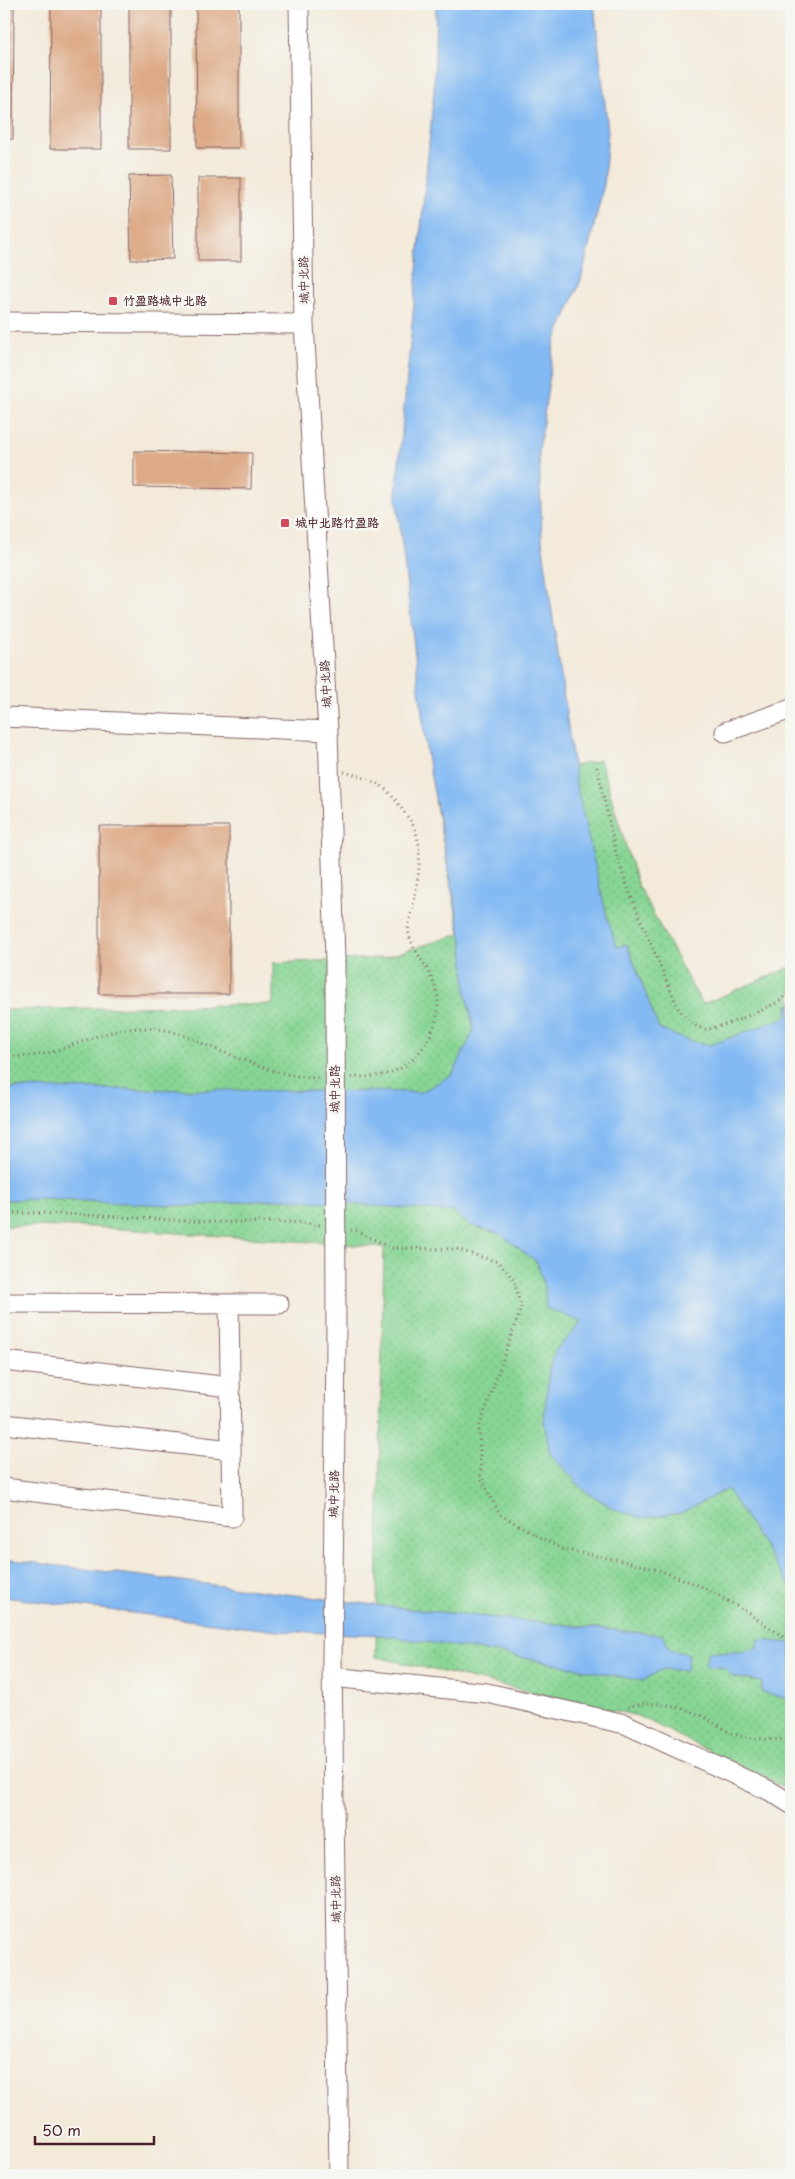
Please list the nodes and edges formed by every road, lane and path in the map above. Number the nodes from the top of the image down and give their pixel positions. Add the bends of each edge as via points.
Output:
1 (299, 4) edge
2 (4, 322) edge
3 (304, 324) junction
4 (791, 710) edge
5 (4, 717) edge
6 (328, 731) junction
7 (724, 732) dead end
8 (597, 767) dead end
9 (329, 768) junction
10 (791, 988) edge
11 (4, 1055) edge
12 (347, 1077) dead end
13 (328, 1078) dead end
14 (4, 1213) edge
15 (329, 1227) dead end
16 (348, 1230) dead end
17 (4, 1303) edge
18 (230, 1304) junction
19 (279, 1304) dead end
20 (4, 1361) edge
21 (230, 1387) junction
22 (4, 1424) edge
23 (231, 1450) junction
24 (4, 1488) edge
25 (791, 1640) edge
26 (332, 1668) junction
27 (596, 1717) junction
28 (791, 1739) edge
29 (791, 1804) edge
30 (339, 2175) edge

1 - 3 street, 城中北路
2 - 3 street
3 - 6 street, 城中北路
4 - 7 street
5 - 6 street
6 - 9 street, 城中北路
8 - 10 path via 617,857 678,1008 689,1022 705,1029 723,1024 766,1008 782,999
9 - 12 path via 382,785 414,828 419,855 408,930 410,942 437,990 434,1029 412,1060 397,1070 376,1077
9 - 26 street, 城中北路, bridge via 335,960 336,1347
11 - 13 path via 21,1058 47,1055 121,1028 146,1028 172,1030 271,1070 309,1078
14 - 15 path via 218,1222 291,1221
16 - 25 path via 357,1231 391,1248 456,1249 490,1259 498,1262 514,1280 521,1308 479,1428 481,1477 499,1514 560,1549 659,1570 705,1588
17 - 18 street
18 - 19 street
18 - 21 street
20 - 21 street
21 - 23 street
22 - 23 street
23 - 24 street via 232,1516
26 - 27 street via 487,1693
26 - 30 street, 城中北路
27 - 28 path via 635,1704 666,1705 703,1716 736,1735 764,1740
27 - 29 street via 625,1724 770,1791

